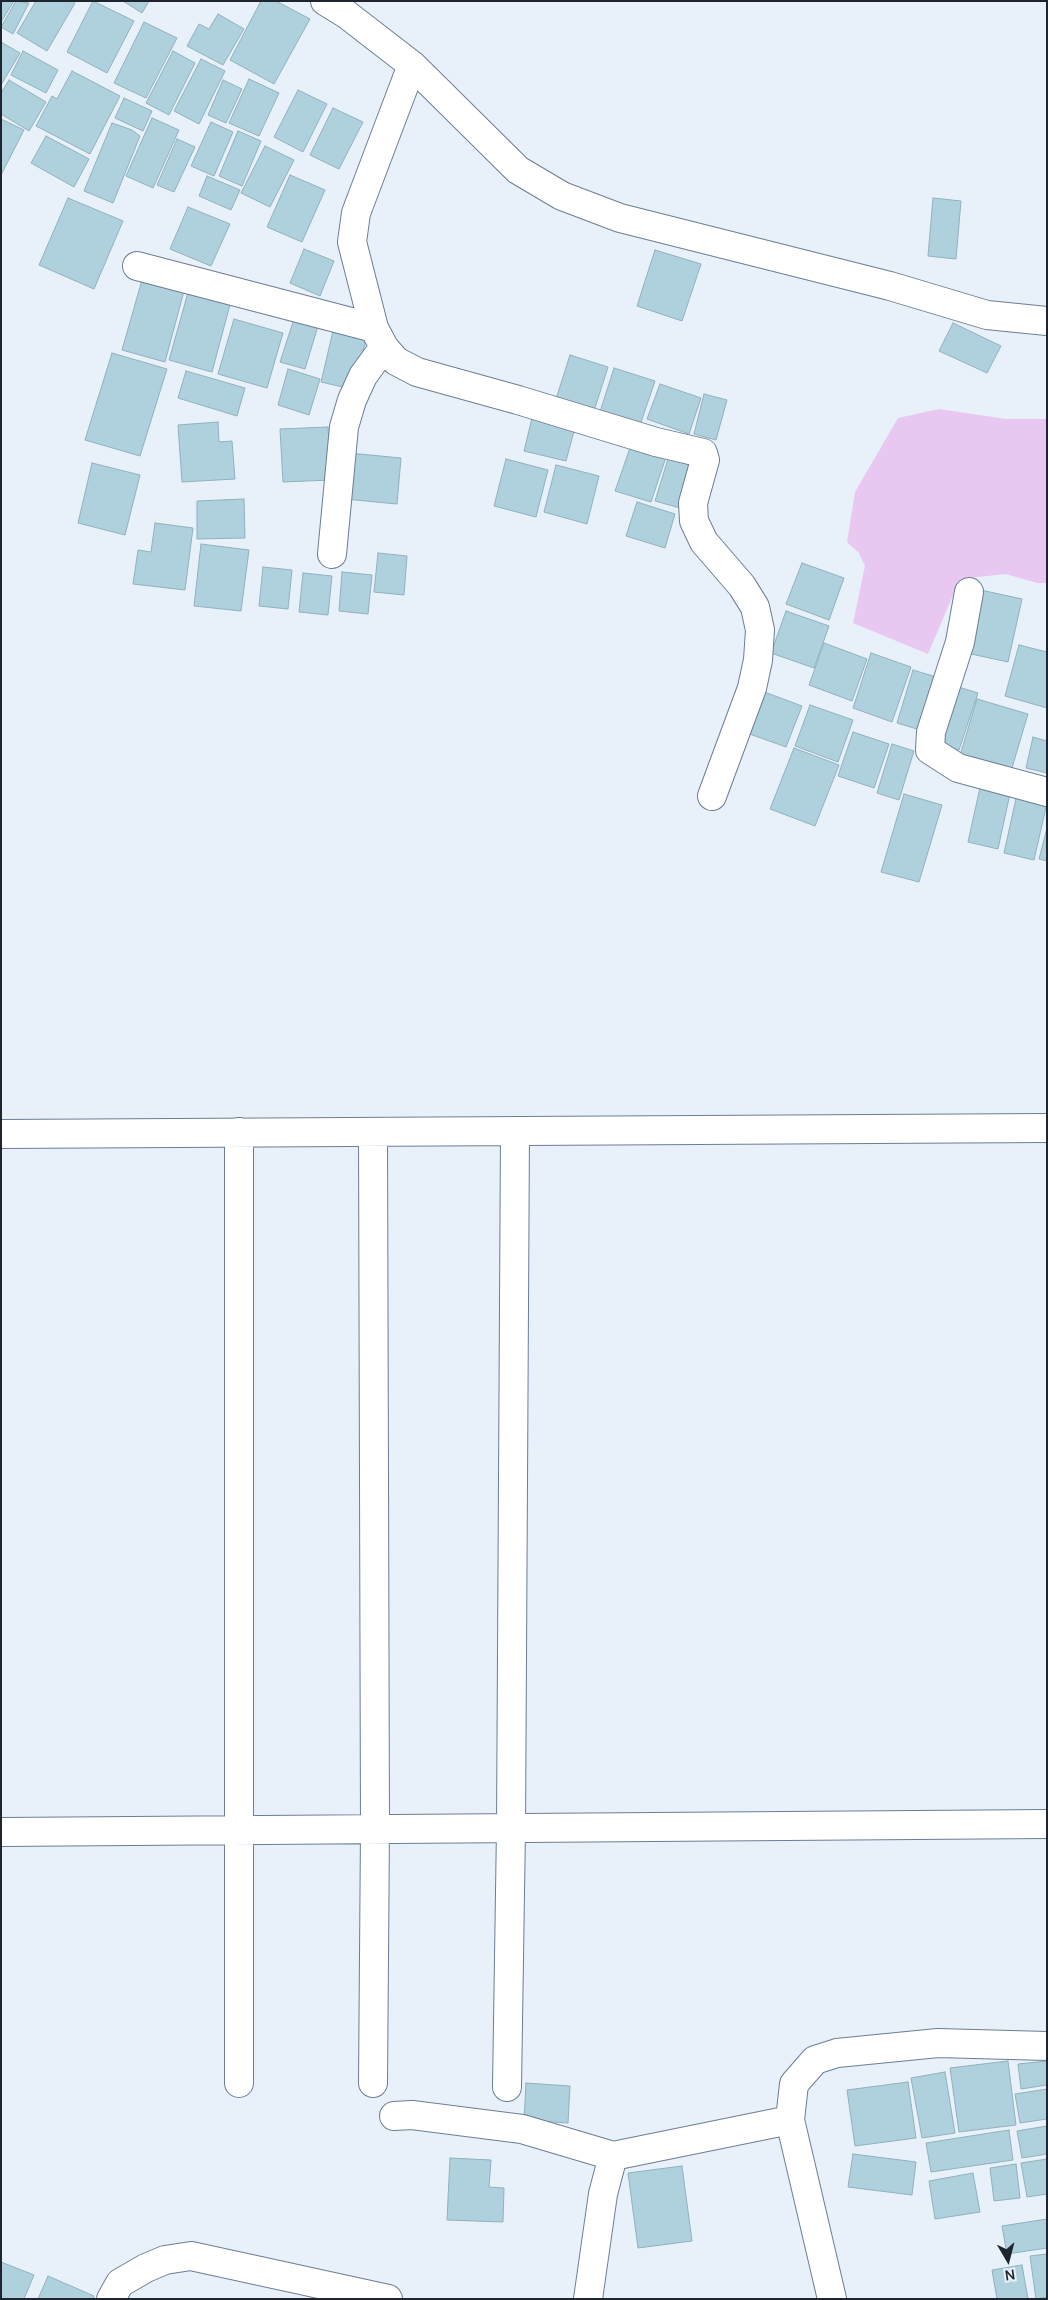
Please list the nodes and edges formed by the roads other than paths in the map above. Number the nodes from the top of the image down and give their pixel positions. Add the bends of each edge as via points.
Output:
1 (325, 1) edge
2 (412, 65) junction
3 (137, 266) dead end
4 (1047, 321) edge
5 (379, 337) junction
6 (332, 554) dead end
7 (969, 592) dead end
8 (1047, 792) edge
9 (712, 796) dead end
10 (1047, 1128) edge
11 (515, 1131) junction
12 (239, 1132) junction
13 (373, 1132) junction
14 (1, 1134) edge
15 (1047, 1824) edge
16 (511, 1828) junction
17 (375, 1829) junction
18 (239, 1830) junction
19 (1, 1832) edge
20 (1047, 2046) edge
21 (239, 2083) dead end
22 (373, 2083) dead end
23 (507, 2087) dead end
24 (394, 2116) dead end
25 (790, 2120) junction
26 (613, 2156) junction
27 (111, 2299) edge
28 (388, 2299) edge
29 (588, 2299) edge
30 (832, 2299) edge

1 - 2 street
2 - 4 street via 518,170 562,196 620,218 890,286 987,315
2 - 5 street via 356,213 352,242
3 - 5 street
5 - 6 street via 344,427
5 - 9 street via 396,361 417,372 703,453 705,460 693,504 694,521 704,542 751,600 760,630 752,688
7 - 8 street via 960,642 931,732 930,750 958,768
10 - 11 street
11 - 13 street
11 - 16 street
12 - 13 street
12 - 14 street
12 - 18 street
13 - 17 street
15 - 16 street
16 - 17 street
16 - 23 street
17 - 18 street
17 - 22 street
18 - 19 street
18 - 21 street
20 - 25 street via 938,2043 822,2057 814,2060 794,2084
24 - 26 street via 412,2115 522,2129
25 - 26 street
25 - 30 street
26 - 29 street via 603,2194
27 - 28 street via 120,2284 146,2268 165,2260 190,2256

